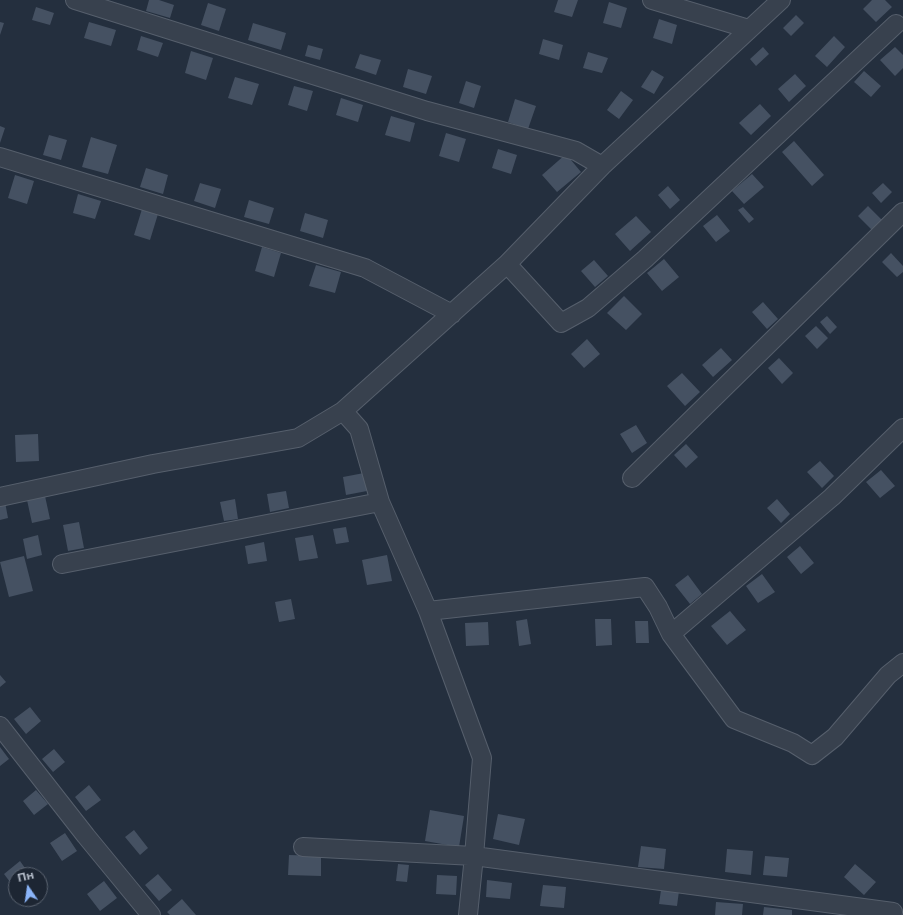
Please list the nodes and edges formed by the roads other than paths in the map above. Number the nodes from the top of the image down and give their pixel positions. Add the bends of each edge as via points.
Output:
1 (75, 0) edge
2 (652, 0) edge
3 (781, 0) edge
4 (896, 24) dead end
5 (749, 28) junction
6 (0, 157) edge
7 (602, 166) junction
8 (903, 212) edge
9 (507, 264) junction
10 (452, 314) junction
11 (343, 411) junction
12 (903, 428) edge
13 (632, 478) dead end
14 (0, 497) edge
15 (380, 502) junction
16 (62, 564) dead end
17 (428, 611) junction
18 (671, 634) junction
19 (903, 663) edge
20 (0, 726) edge
21 (303, 847) dead end
22 (474, 856) junction
23 (893, 912) dead end
24 (151, 915) edge
25 (468, 915) edge

1 - 7 street via 427,111 576,151
2 - 5 street
3 - 5 street
4 - 9 street via 651,253 588,308 561,323
5 - 7 street
6 - 10 street via 365,268
7 - 9 street
8 - 13 street
9 - 10 street
10 - 11 street
11 - 14 street via 298,438 153,464
11 - 15 street via 360,429
12 - 18 street via 832,497
15 - 16 street
15 - 17 street
17 - 18 street via 645,587
17 - 22 street via 482,758
18 - 19 street via 734,719 793,743 812,755 835,737 888,675
20 - 24 street
21 - 22 street
22 - 23 street
22 - 25 street

